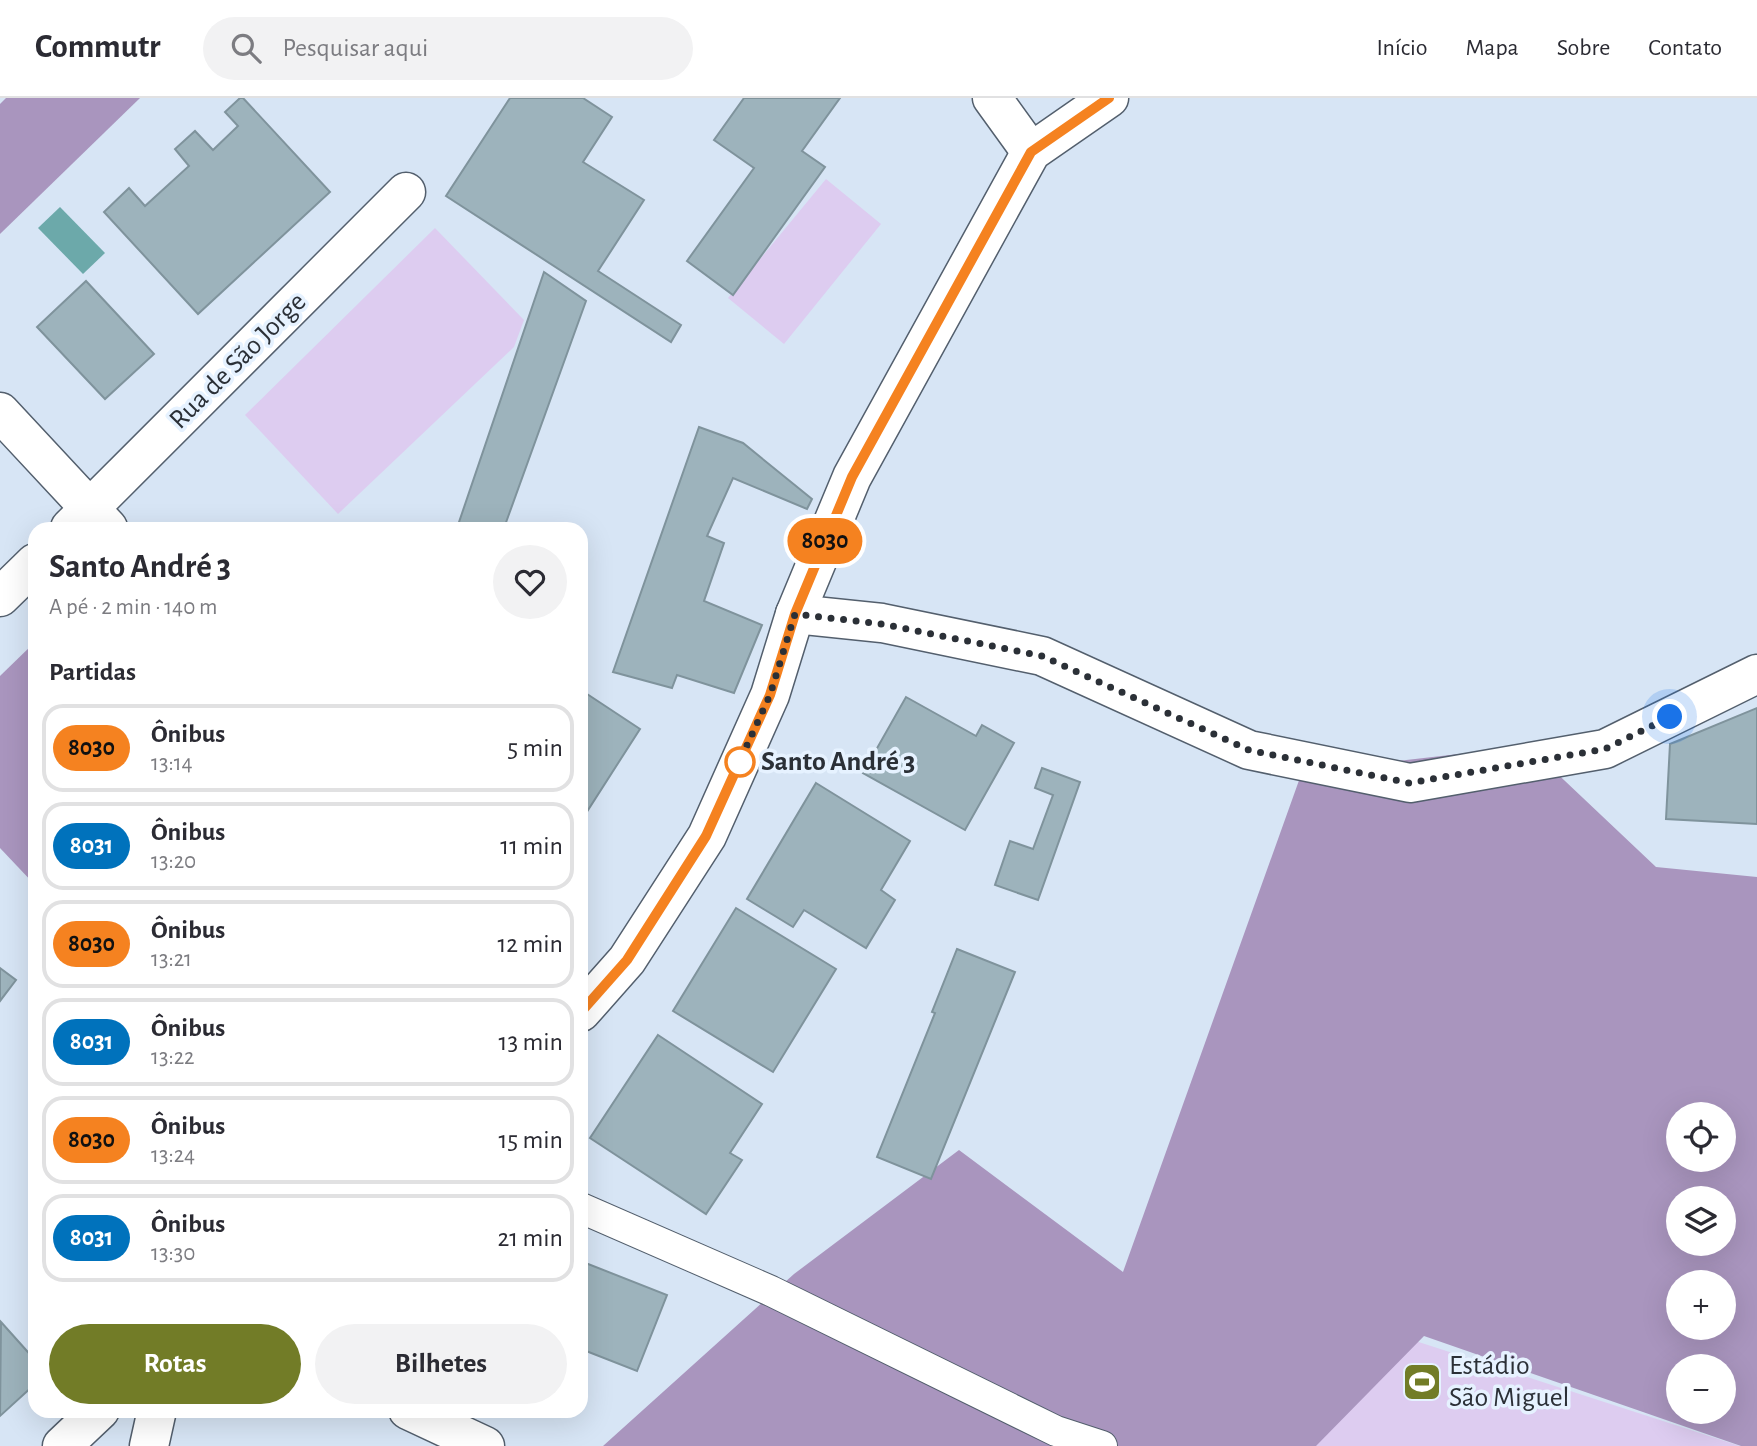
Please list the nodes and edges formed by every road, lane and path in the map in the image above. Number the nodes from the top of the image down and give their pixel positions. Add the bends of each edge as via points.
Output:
1 (992, 98) edge
2 (1109, 98) edge
3 (1031, 152) junction
4 (406, 192) dead end
5 (0, 412) edge
6 (89, 522) edge
7 (28, 570) edge
8 (0, 597) edge
9 (795, 614) junction
10 (1757, 674) edge
11 (588, 1004) edge
12 (588, 1211) edge
13 (92, 1418) edge
14 (154, 1418) edge
15 (425, 1418) edge
16 (62, 1446) edge
17 (149, 1446) edge
18 (485, 1446) edge
19 (1102, 1446) edge

1 - 3 street
2 - 3 street
3 - 9 street via 852,477
4 - 6 street, Rua de São Jorge
5 - 6 street
7 - 8 street
9 - 10 street via 882,624 1042,656 1249,750 1409,783 1605,749
9 - 11 street via 770,695 706,836 627,960
12 - 19 lane via 771,1291 1056,1431
13 - 16 street
14 - 17 street
15 - 18 street

